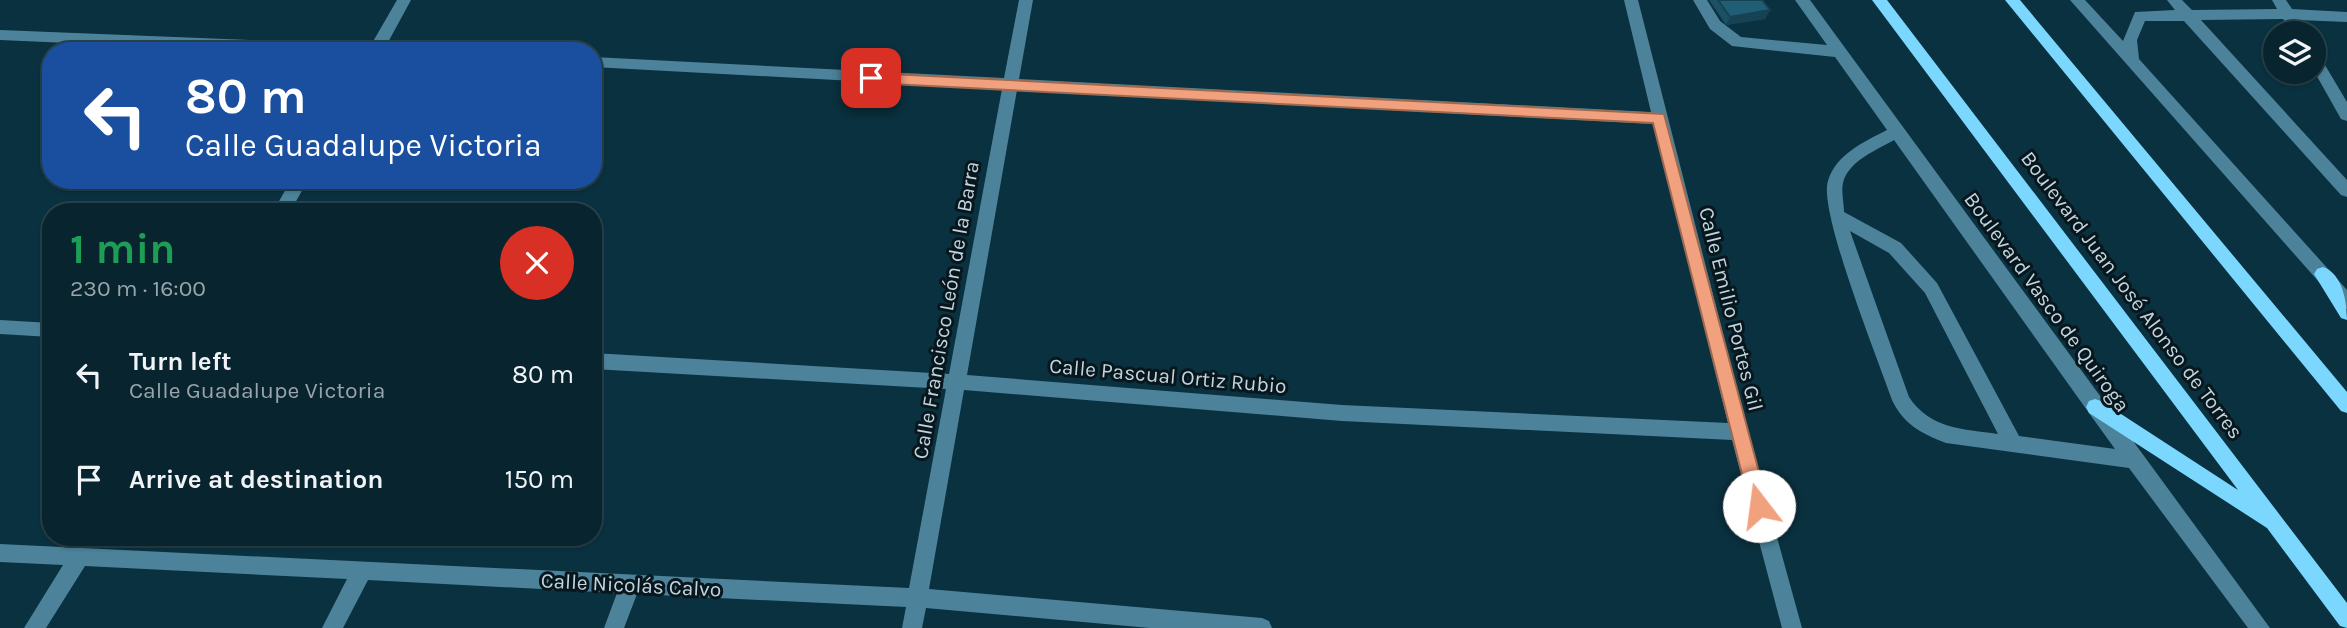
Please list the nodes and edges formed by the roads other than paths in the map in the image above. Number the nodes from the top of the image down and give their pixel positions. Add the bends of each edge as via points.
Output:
1 (404, 0) edge
2 (1026, 0) edge
3 (1631, 0) edge
4 (1700, 0) edge
5 (1802, 0) edge
6 (1879, 0) edge
7 (2012, 0) edge
8 (2077, 0) edge
9 (2174, 0) edge
10 (2279, 0) edge
11 (2186, 14) junction
12 (2288, 14) junction
13 (2347, 17) edge
14 (2292, 21) edge
15 (0, 35) edge
16 (175, 42) edge
17 (380, 42) edge
18 (1839, 52) junction
19 (2131, 60) junction
20 (602, 63) edge
21 (2326, 80) edge
22 (1010, 86) junction
23 (2347, 115) edge
24 (1659, 118) junction
25 (1896, 132) junction
26 (2347, 191) edge
27 (1836, 215) junction
28 (2323, 274) junction
29 (2347, 302) edge
30 (2347, 313) edge
31 (0, 327) edge
32 (42, 329) edge
33 (602, 362) edge
34 (957, 382) junction
35 (2347, 405) edge
36 (2095, 407) junction
37 (1739, 432) junction
38 (2013, 444) junction
39 (2134, 460) junction
40 (2280, 528) junction
41 (0, 553) edge
42 (80, 557) junction
43 (363, 569) junction
44 (630, 586) junction
45 (917, 598) junction
46 (2347, 619) edge
47 (34, 628) edge
48 (332, 628) edge
49 (614, 628) edge
50 (912, 628) edge
51 (1250, 628) edge
52 (1262, 628) edge
53 (1792, 628) edge
54 (2260, 628) edge

1 - 17 street
2 - 22 street, Calle Francisco León de la Barra
3 - 24 street, Calle Emilio Portes Gil
4 - 18 street via 1715,25 1737,42
5 - 18 street, Boulevard Vasco de Quiroga
6 - 40 main road, Boulevard Juan José Alonso de Torres
7 - 35 main road
8 - 19 street
9 - 11 street
10 - 12 street
11 - 12 street
11 - 19 street via 2140,16 2130,40
11 - 26 street
12 - 13 street
12 - 14 street
15 - 16 street
18 - 25 street, Boulevard Vasco de Quiroga
19 - 28 street
20 - 22 street
21 - 23 street
22 - 24 street
22 - 34 street, Calle Francisco León de la Barra
24 - 37 street, Calle Emilio Portes Gil
25 - 27 street via 1857,153 1845,166 1835,182
25 - 36 street, Boulevard Vasco de Quiroga
27 - 38 street via 1895,248 1931,288
27 - 38 street via 1894,386 1911,415 1946,435
28 - 29 street
28 - 30 main road
31 - 32 street
33 - 34 street, Calle Pascual Ortiz Rubio
34 - 37 street, Calle Pascual Ortiz Rubio via 1342,413
34 - 45 street, Calle Francisco León de la Barra
36 - 39 street, Boulevard Vasco de Quiroga
36 - 40 main road
37 - 53 street, Calle Emilio Portes Gil
38 - 39 street
39 - 54 street, Boulevard Vasco de Quiroga
40 - 46 main road, Boulevard Juan José Alonso de Torres
41 - 42 street, Calle Nicolás Calvo
42 - 43 street, Calle Nicolás Calvo
42 - 47 street
43 - 44 street, Calle Nicolás Calvo
43 - 48 street
44 - 45 street, Calle Nicolás Calvo
44 - 49 street
45 - 50 street, Calle Francisco León de la Barra
45 - 51 street, Calle Nicolás Calvo
51 - 52 street, Calle Nicolás Calvo

